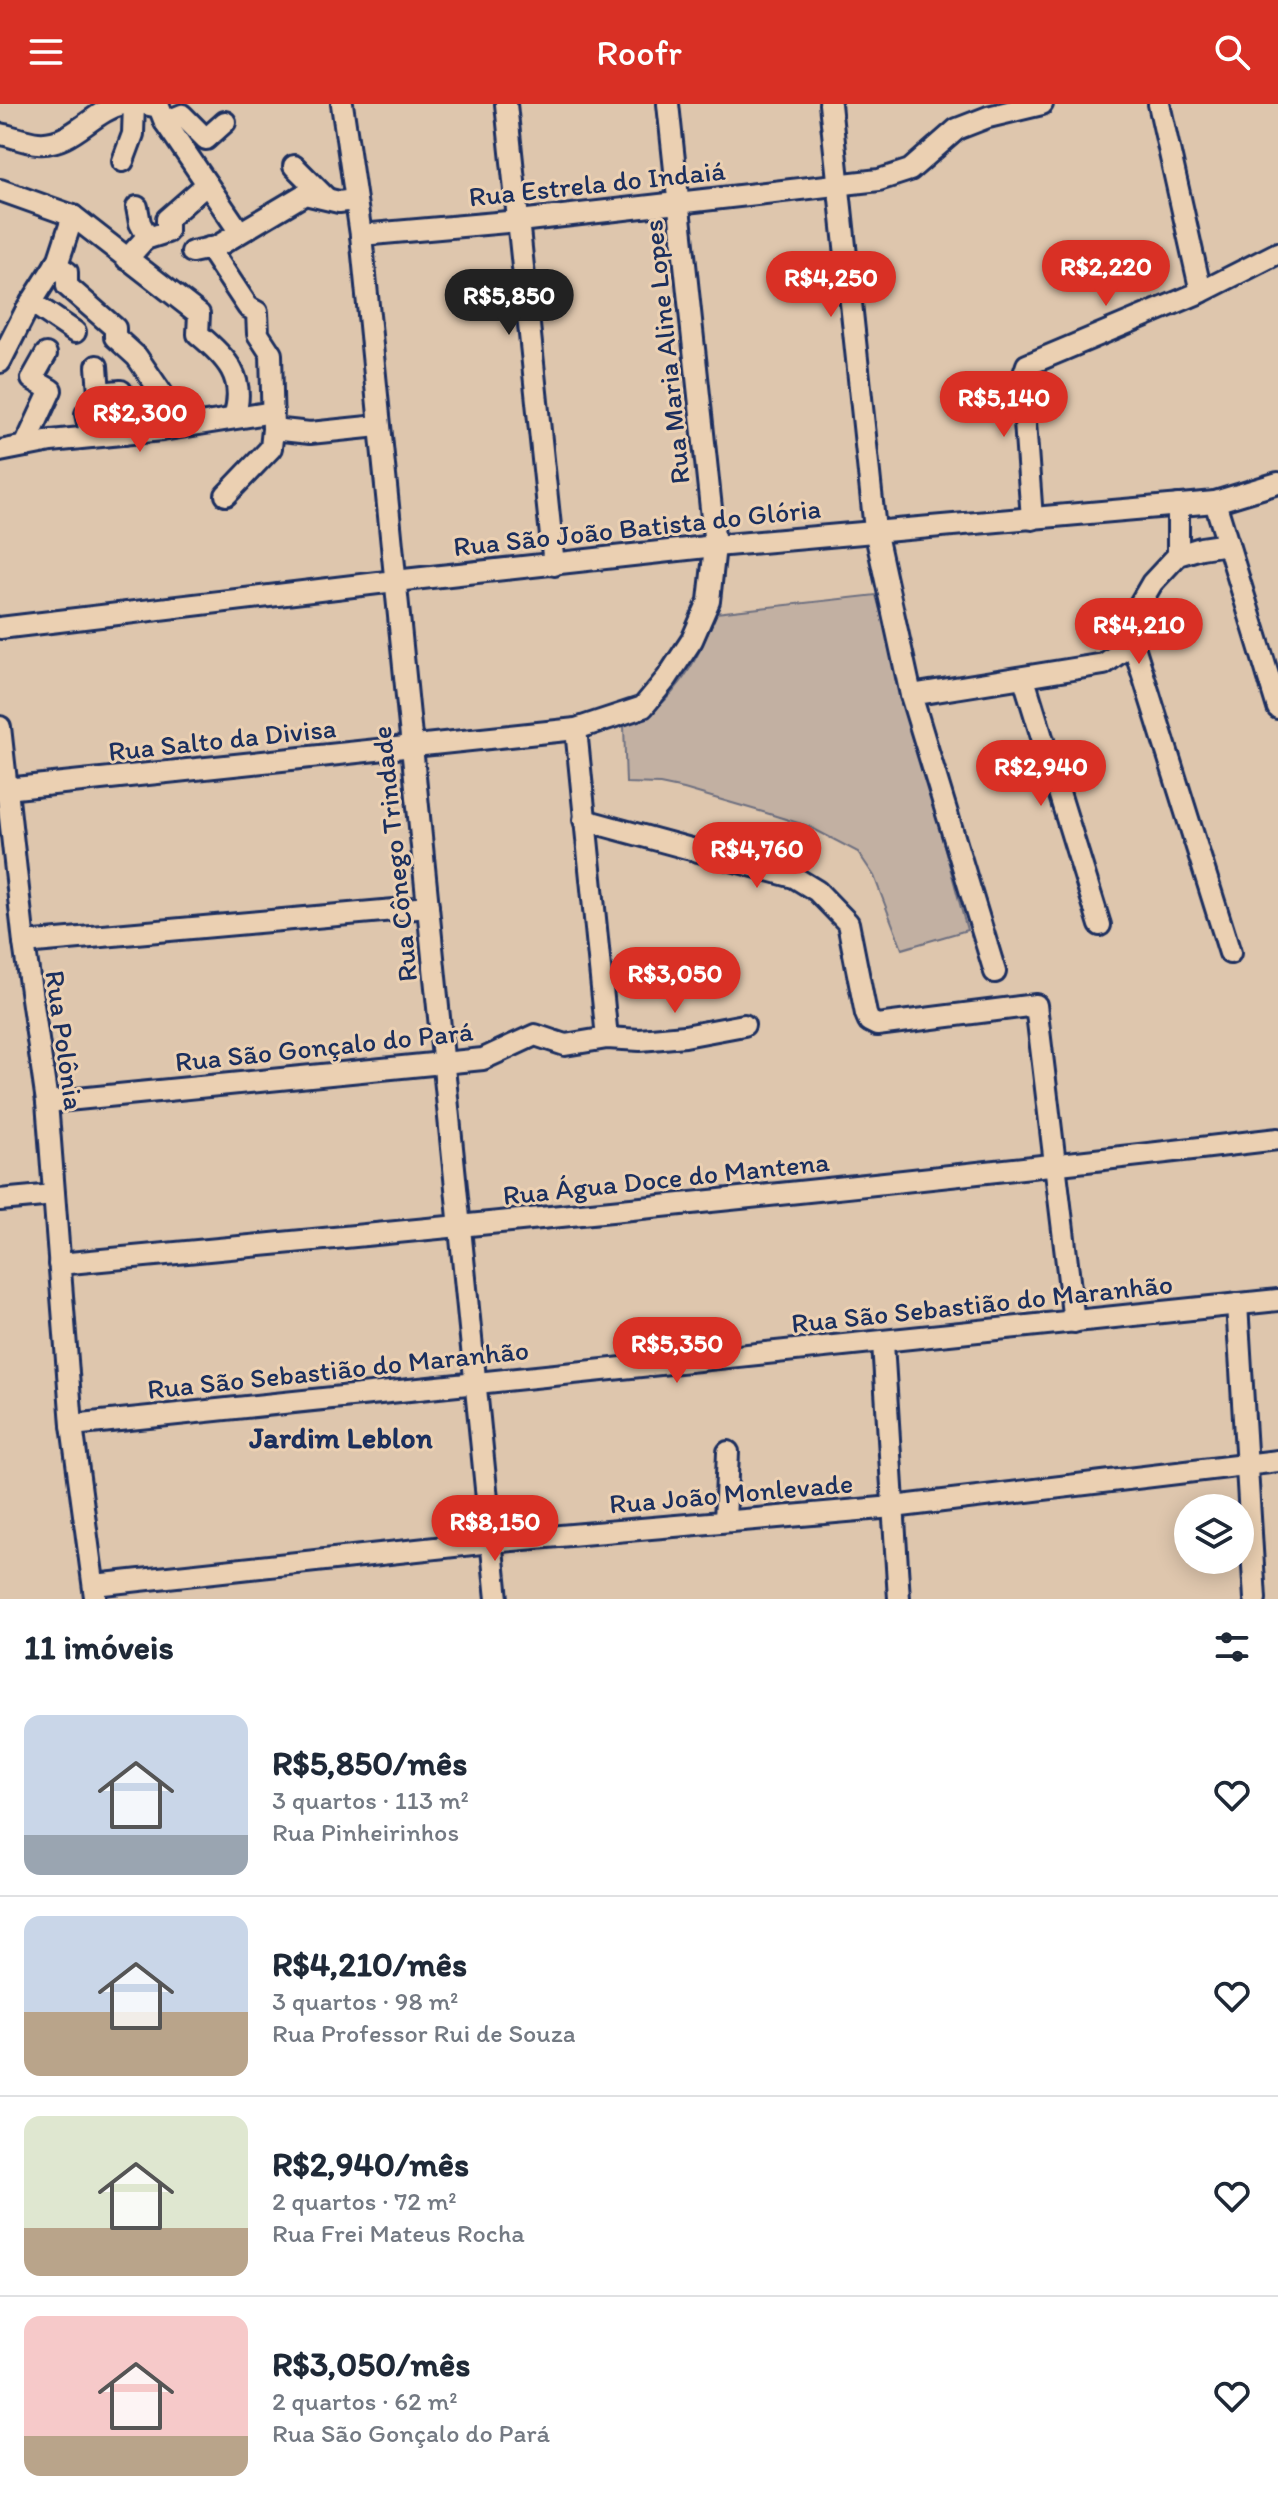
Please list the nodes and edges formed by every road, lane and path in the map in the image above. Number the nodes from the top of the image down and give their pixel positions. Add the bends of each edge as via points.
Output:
1 (134, 104) edge
2 (144, 104) edge
3 (342, 104) edge
4 (506, 104) edge
5 (668, 104) edge
6 (830, 104) edge
7 (1042, 104) edge
8 (1159, 104) edge
9 (113, 105) edge
10 (165, 122) junction
11 (225, 122) dead end
12 (0, 134) edge
13 (123, 161) dead end
14 (294, 166) dead end
15 (207, 184) junction
16 (839, 185) junction
17 (0, 190) edge
18 (326, 198) junction
19 (355, 200) junction
20 (679, 203) junction
21 (137, 207) dead end
22 (73, 216) junction
23 (519, 221) junction
24 (239, 231) junction
25 (361, 235) junction
26 (148, 238) junction
27 (1278, 253) edge
28 (127, 259) junction
29 (55, 265) junction
30 (1201, 292) junction
31 (31, 302) junction
32 (75, 332) dead end
33 (46, 354) dead end
34 (0, 362) edge
35 (97, 366) dead end
36 (86, 414) dead end
37 (234, 417) junction
38 (273, 420) junction
39 (184, 426) junction
40 (378, 426) junction
41 (124, 434) junction
42 (91, 437) junction
43 (25, 446) junction
44 (0, 451) edge
45 (1278, 483) edge
46 (226, 495) dead end
47 (1215, 502) junction
48 (1178, 505) junction
49 (1032, 519) junction
50 (875, 530) junction
51 (1228, 544) junction
52 (715, 546) junction
53 (1178, 555) junction
54 (554, 565) junction
55 (395, 581) junction
56 (0, 628) edge
57 (1133, 643) junction
58 (1024, 679) junction
59 (911, 695) junction
60 (1278, 708) edge
61 (0, 727) edge
62 (576, 729) junction
63 (412, 748) junction
64 (6, 789) junction
65 (584, 820) junction
66 (8, 878) edge
67 (428, 907) junction
68 (1100, 925) dead end
69 (24, 943) junction
70 (1230, 953) dead end
71 (995, 972) dead end
72 (744, 1025) dead end
73 (607, 1038) junction
74 (443, 1064) junction
75 (47, 1102) junction
76 (1278, 1139) edge
77 (1056, 1165) junction
78 (54, 1195) junction
79 (0, 1200) edge
80 (460, 1227) junction
81 (59, 1264) junction
82 (1278, 1300) edge
83 (1237, 1304) junction
84 (1074, 1322) junction
85 (883, 1343) junction
86 (475, 1383) junction
87 (72, 1425) junction
88 (728, 1452) dead end
89 (1278, 1461) edge
90 (1247, 1464) junction
91 (893, 1507) junction
92 (725, 1521) junction
93 (491, 1542) junction
94 (94, 1592) edge
95 (497, 1599) edge
96 (899, 1599) edge
97 (1255, 1599) edge

1 - 13 street via 133,134
2 - 10 street via 159,107
3 - 19 street, Rua Cônego Trindade
4 - 23 street
5 - 20 street, Rua Maria Aline Lopes
6 - 16 street
7 - 16 street, Rua Estrela do Indaiá via 957,129 910,170
8 - 30 street
9 - 12 street via 72,136 39,144
10 - 11 street via 182,115 206,139
10 - 15 street
14 - 18 street
15 - 24 street
15 - 26 street via 167,219 167,232
16 - 20 street, Rua Estrela do Indaiá
16 - 50 street
17 - 22 street
18 - 19 street
18 - 24 street via 305,194
19 - 25 street, Rua Cônego Trindade
20 - 23 street, Rua Estrela do Indaiá
20 - 52 street, Rua Maria Aline Lopes
21 - 26 street
22 - 28 street
22 - 29 street
23 - 25 street, Rua Estrela do Indaiá
23 - 54 street
24 - 38 street via 216,247 201,250 257,312 258,334 271,354
25 - 40 street, Rua Cônego Trindade
26 - 28 street
27 - 30 street
28 - 37 street via 199,314 198,334 223,355 235,378 239,401
29 - 31 street
29 - 39 street via 67,272 67,286 115,328 115,337 137,357
30 - 49 street via 1027,365 1022,380
31 - 32 street
31 - 34 street
33 - 43 street via 32,379 51,390
35 - 41 street via 99,393 121,391
36 - 42 street
37 - 38 street
37 - 39 street
38 - 40 street via 310,433
38 - 46 street via 271,448
39 - 41 street
40 - 55 street, Rua Cônego Trindade
41 - 42 street
42 - 43 street
43 - 44 street
45 - 47 street, Rua São João Batista do Glória
47 - 48 street, Rua São João Batista do Glória
47 - 51 street
48 - 49 street, Rua São João Batista do Glória
48 - 53 street
49 - 50 street, Rua São João Batista do Glória
50 - 52 street, Rua São João Batista do Glória
50 - 59 street
51 - 53 street
51 - 60 street
52 - 54 street, Rua São João Batista do Glória
52 - 62 street, Rua Salto da Divisa via 709,601 667,678 643,707
53 - 57 street via 1152,583 1134,614
54 - 55 street, Rua São João Batista do Glória
55 - 56 street, Rua São João Batista do Glória
55 - 63 street, Rua Cônego Trindade
57 - 58 street via 1104,664
57 - 70 street
58 - 59 street
58 - 68 street
59 - 71 street
61 - 64 street, Rua Polônia
62 - 63 street, Rua Salto da Divisa
62 - 65 street
63 - 64 street, Rua Salto da Divisa
63 - 67 street, Rua Cônego Trindade
64 - 66 street, Rua Polônia
65 - 73 street
65 - 77 street via 794,877 817,891 848,923 869,1021 877,1025 1036,1005
66 - 69 street, Rua Polônia
67 - 69 street
67 - 74 street, Rua Cônego Trindade
69 - 75 street, Rua Polônia
72 - 73 street, Rua São Gonçalo do Pará via 685,1036
73 - 74 street, Rua São Gonçalo do Pará via 565,1045 535,1035 483,1059
74 - 75 street, Rua São Gonçalo do Pará
74 - 80 street, Rua Cônego Trindade
75 - 78 street, Rua Polônia
76 - 77 street, Rua Água Doce do Mantena
77 - 80 street, Rua Água Doce do Mantena
77 - 84 street
78 - 79 street
78 - 81 street, Rua Polônia
80 - 81 street, Rua Água Doce do Mantena
80 - 86 street, Rua Cônego Trindade
81 - 87 street, Rua Polônia
82 - 83 street, Rua São Sebastião do Maranhão
83 - 84 street, Rua São Sebastião do Maranhão
83 - 90 street
84 - 85 street, Rua São Sebastião do Maranhão
85 - 86 street, Rua São Sebastião do Maranhão
85 - 91 street
86 - 87 street, Rua São Sebastião do Maranhão
86 - 93 street, Rua Cônego Trindade
87 - 94 street, Rua Polônia
88 - 92 street
89 - 90 street, Rua João Monlevade
90 - 91 street, Rua João Monlevade
90 - 97 street
91 - 92 street, Rua João Monlevade
91 - 96 street
92 - 93 street, Rua João Monlevade
93 - 94 street, Rua João Monlevade
93 - 95 street, Rua Cônego Trindade

